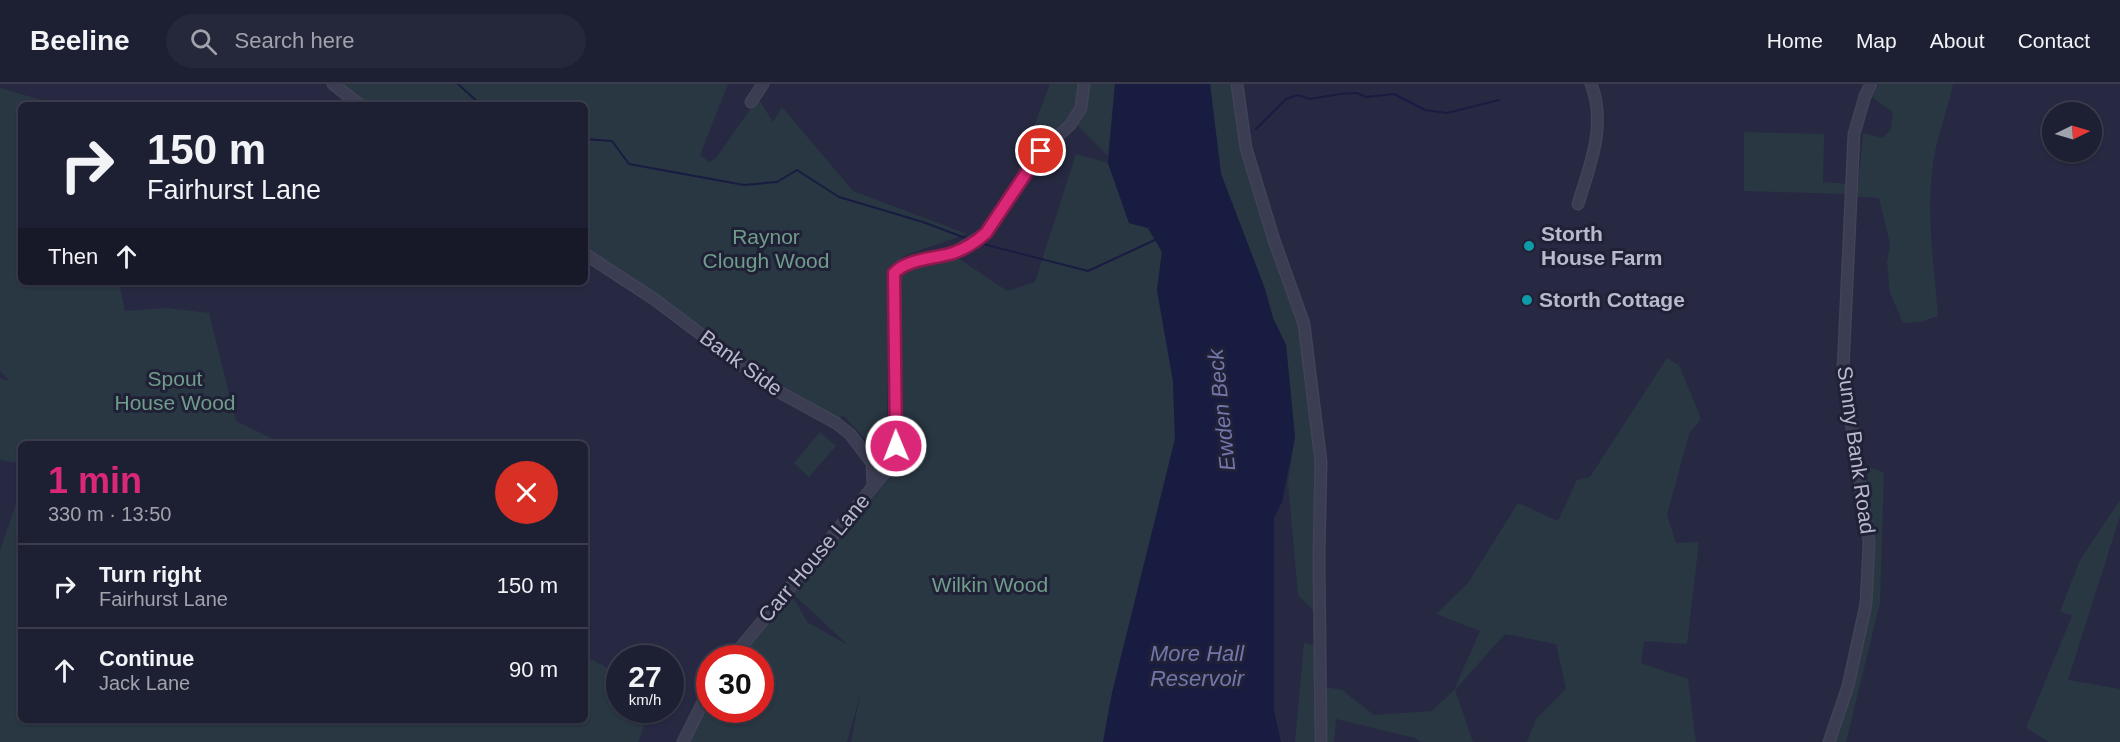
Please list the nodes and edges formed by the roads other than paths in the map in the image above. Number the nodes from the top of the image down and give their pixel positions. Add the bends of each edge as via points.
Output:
1 (333, 84) edge
2 (763, 84) edge
3 (1084, 84) edge
4 (1237, 84) edge
5 (1591, 84) edge
6 (1871, 84) edge
7 (356, 102) edge
8 (751, 102) dead end
9 (1578, 204) dead end
10 (588, 257) edge
11 (873, 486) junction
12 (743, 645) edge
13 (696, 716) edge
14 (683, 742) edge
15 (1321, 742) edge
16 (1829, 742) edge

1 - 7 street
2 - 8 street
3 - 11 street, Carr House Lane via 1081,108 1070,125 1041,151 982,236 956,252 902,265 894,273 896,455
4 - 15 street via 1246,148 1306,336 1321,462
5 - 9 street via 1597,101 1597,145
6 - 16 street, Sunny Bank Road via 1854,134 1843,370 1869,542 1866,604 1848,686
10 - 11 street, Bank Side via 654,299 772,388 850,434 872,463
11 - 12 street, Carr House Lane
13 - 14 street

